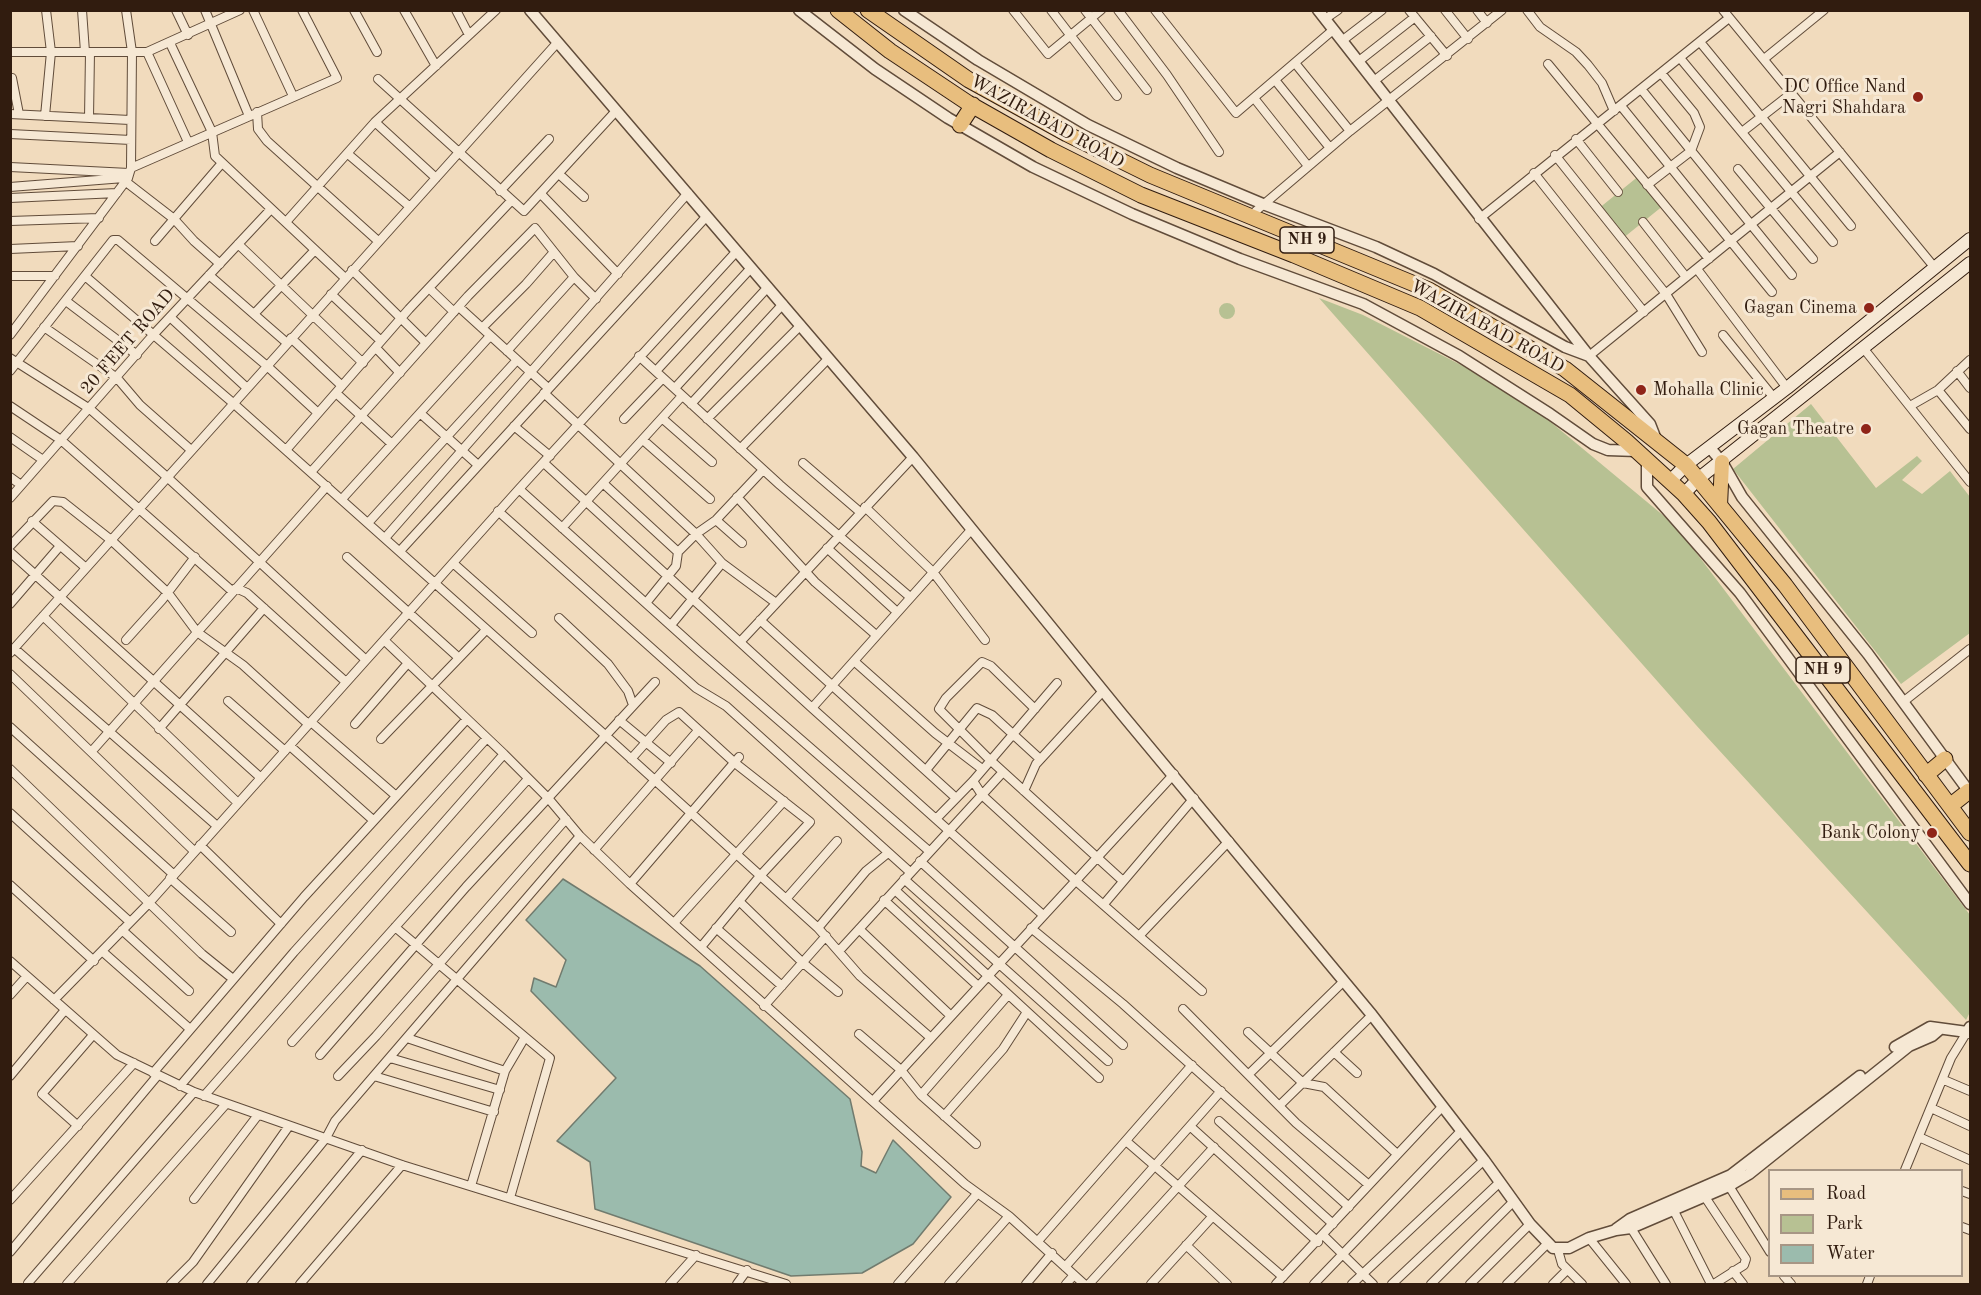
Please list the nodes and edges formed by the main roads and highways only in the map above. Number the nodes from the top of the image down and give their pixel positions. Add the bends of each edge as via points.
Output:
1 (868, 10) edge
2 (843, 12) edge
3 (972, 105) junction
4 (960, 125) road end
5 (1971, 239) edge
6 (1971, 263) edge
7 (1722, 462) junction
8 (1686, 465) junction
9 (1698, 479) junction
10 (1670, 481) junction
11 (1684, 494) junction
12 (1720, 506) junction
13 (1945, 759) road end
14 (1926, 775) junction
15 (1970, 792) edge
16 (1950, 806) junction
17 (1971, 833) edge
18 (1971, 864) edge

1 - 8 highway, WAZIRABAD ROAD / NH 9 via 969,80 1067,134 1150,175 1429,290 1565,369
2 - 3 highway, WAZIRABAD ROAD / NH 9 via 890,51
3 - 4 highway
3 - 10 highway, WAZIRABAD ROAD / NH 9 via 1141,195 1420,308 1570,396
5 - 8 main road
6 - 7 main road
7 - 9 main road
7 - 12 main road
8 - 9 highway, WAZIRABAD ROAD / NH 9
8 - 10 main road
9 - 11 main road
9 - 12 highway, WAZIRABAD ROAD / NH 9
10 - 11 highway, WAZIRABAD ROAD / NH 9
11 - 18 highway, WAZIRABAD ROAD / NH 9
12 - 14 highway, WAZIRABAD ROAD / NH 9 via 1785,585
13 - 14 highway
14 - 16 highway, WAZIRABAD ROAD / NH 9
15 - 16 highway
16 - 17 highway, WAZIRABAD ROAD / NH 9

